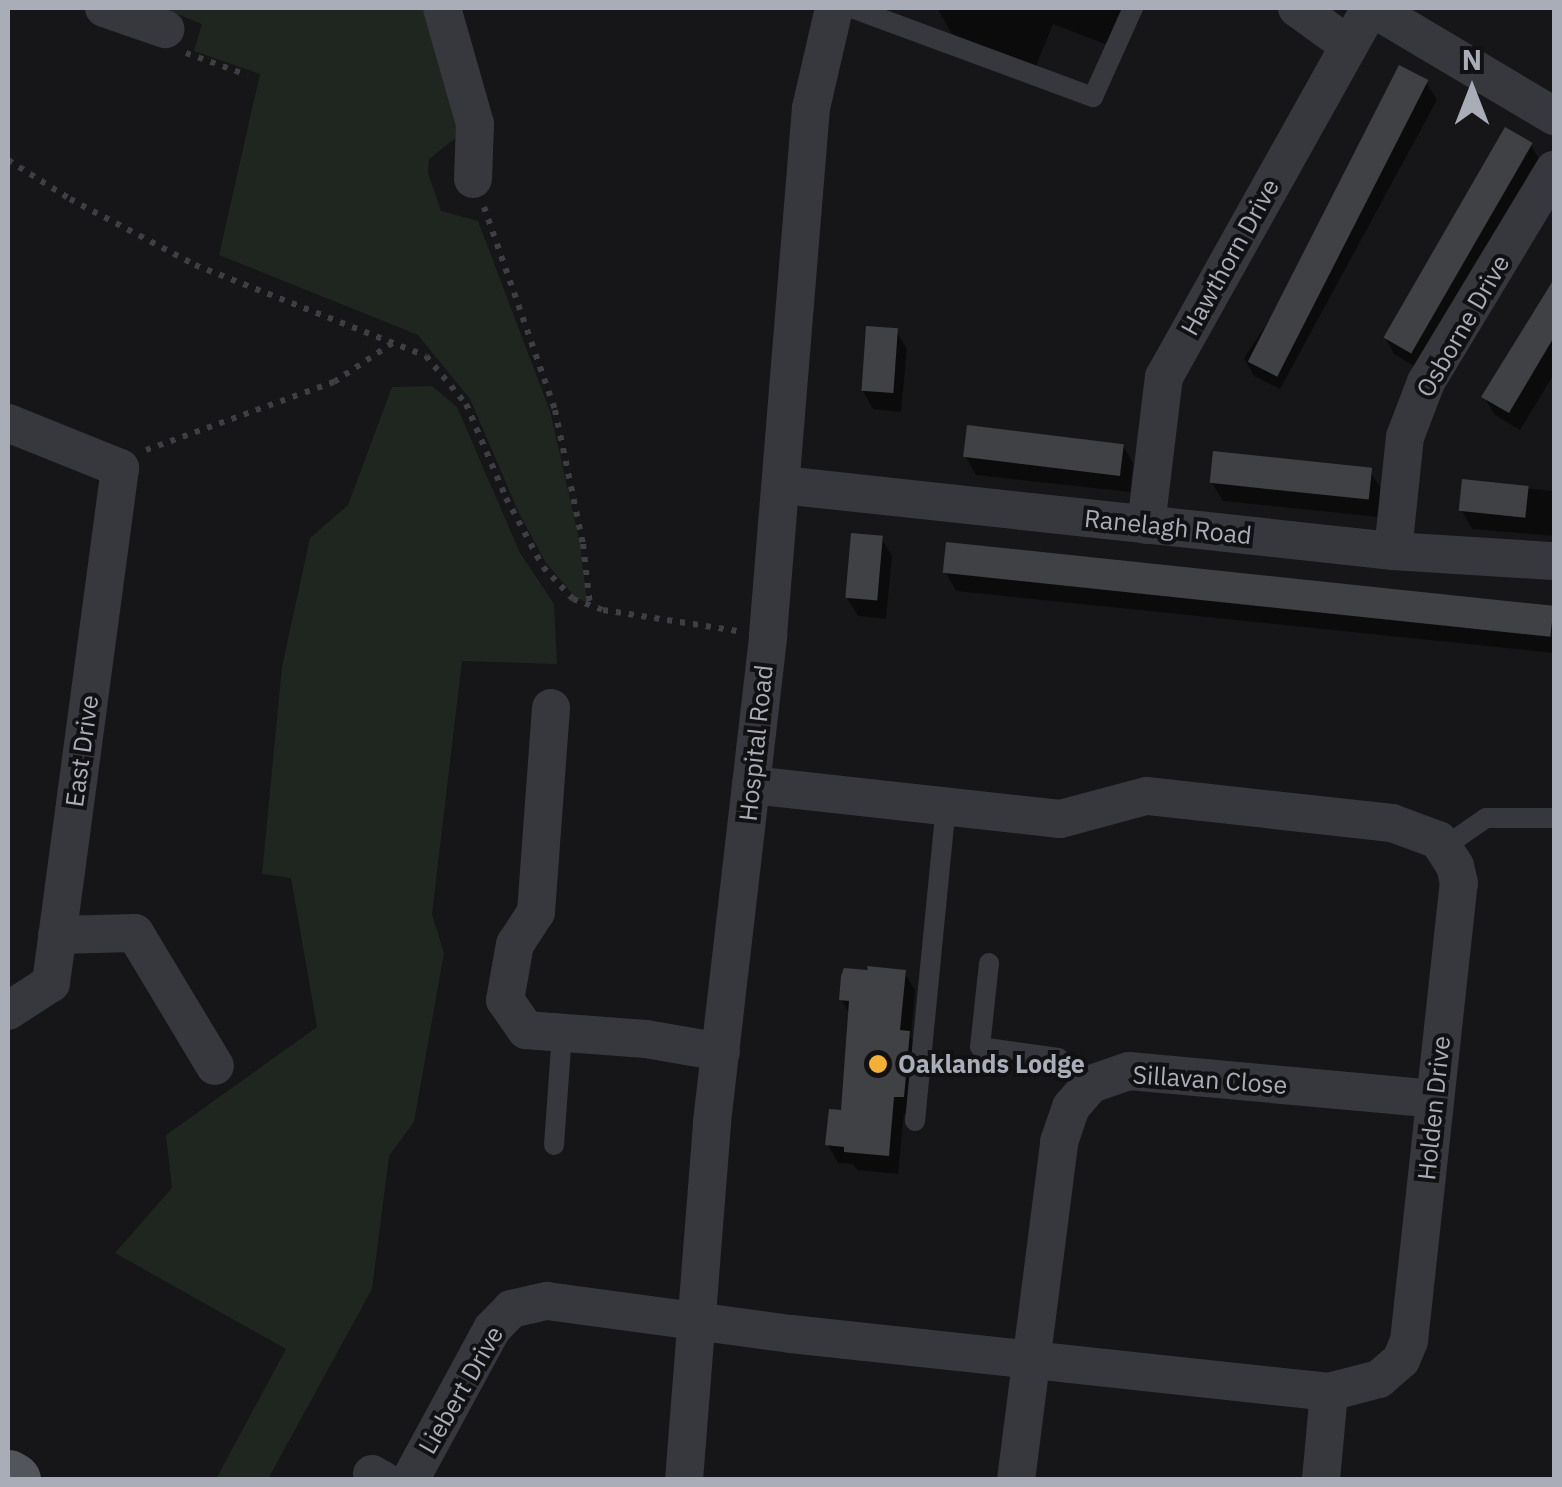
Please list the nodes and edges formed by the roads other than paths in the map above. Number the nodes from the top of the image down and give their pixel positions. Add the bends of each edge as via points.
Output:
1 (105, 8) edge
2 (442, 8) edge
3 (834, 8) edge
4 (852, 8) edge
5 (1133, 8) edge
6 (1298, 8) edge
7 (1371, 8) edge
8 (166, 29) road end
9 (1347, 44) junction
10 (1554, 116) edge
11 (1554, 170) edge
12 (474, 178) road end
13 (8, 423) edge
14 (782, 485) junction
15 (1146, 525) junction
16 (1393, 551) junction
17 (1554, 561) edge
18 (551, 708) dead end
19 (751, 785) junction
20 (946, 804) junction
21 (1554, 818) edge
22 (1444, 847) junction
23 (57, 935) junction
24 (989, 963) dead end
25 (8, 1011) edge
26 (562, 1033) junction
27 (721, 1052) junction
28 (215, 1066) dead end
29 (1091, 1084) junction
30 (1435, 1100) junction
31 (915, 1121) dead end
32 (554, 1145) dead end
33 (697, 1320) junction
34 (1032, 1358) junction
35 (1329, 1392) junction
36 (410, 1480) edge
37 (684, 1480) edge
38 (1016, 1480) edge
39 (1321, 1480) edge

1 - 8 street
2 - 12 street via 476,124
3 - 14 street, Hospital Road via 811,108
4 - 5 lane via 1093,97
6 - 9 street
7 - 9 street, Hawthorn Drive
7 - 10 street
9 - 15 street, Hawthorn Drive via 1164,376
11 - 16 street, Osborne Drive via 1426,382 1405,436
13 - 23 street, East Drive via 134,458
14 - 15 street, Ranelagh Road
14 - 19 street, Hospital Road
15 - 16 street, Ranelagh Road
16 - 17 street, Ranelagh Road
18 - 26 street via 536,912 515,944 505,1000 526,1030
19 - 20 street
19 - 27 street, Hospital Road
20 - 22 street via 1060,818 1146,796 1392,823 1417,829
20 - 31 lane
21 - 22 lane via 1486,818
22 - 30 street, Holden Drive via 1459,883
23 - 25 street, East Drive via 50,982
23 - 28 street via 135,933
24 - 29 lane via 980,1048 1058,1058
26 - 27 street
26 - 32 lane
27 - 33 street, Hospital Road
29 - 30 street, Sillavan Close via 1129,1071
29 - 34 street via 1071,1107 1059,1142
30 - 35 street, Holden Drive via 1409,1341 1401,1360 1378,1378
33 - 34 street, Holden Drive
33 - 36 street, Liebert Drive via 547,1301 510,1309 492,1329
33 - 37 street, Hospital Road
34 - 35 street, Holden Drive
34 - 38 street
35 - 39 street

